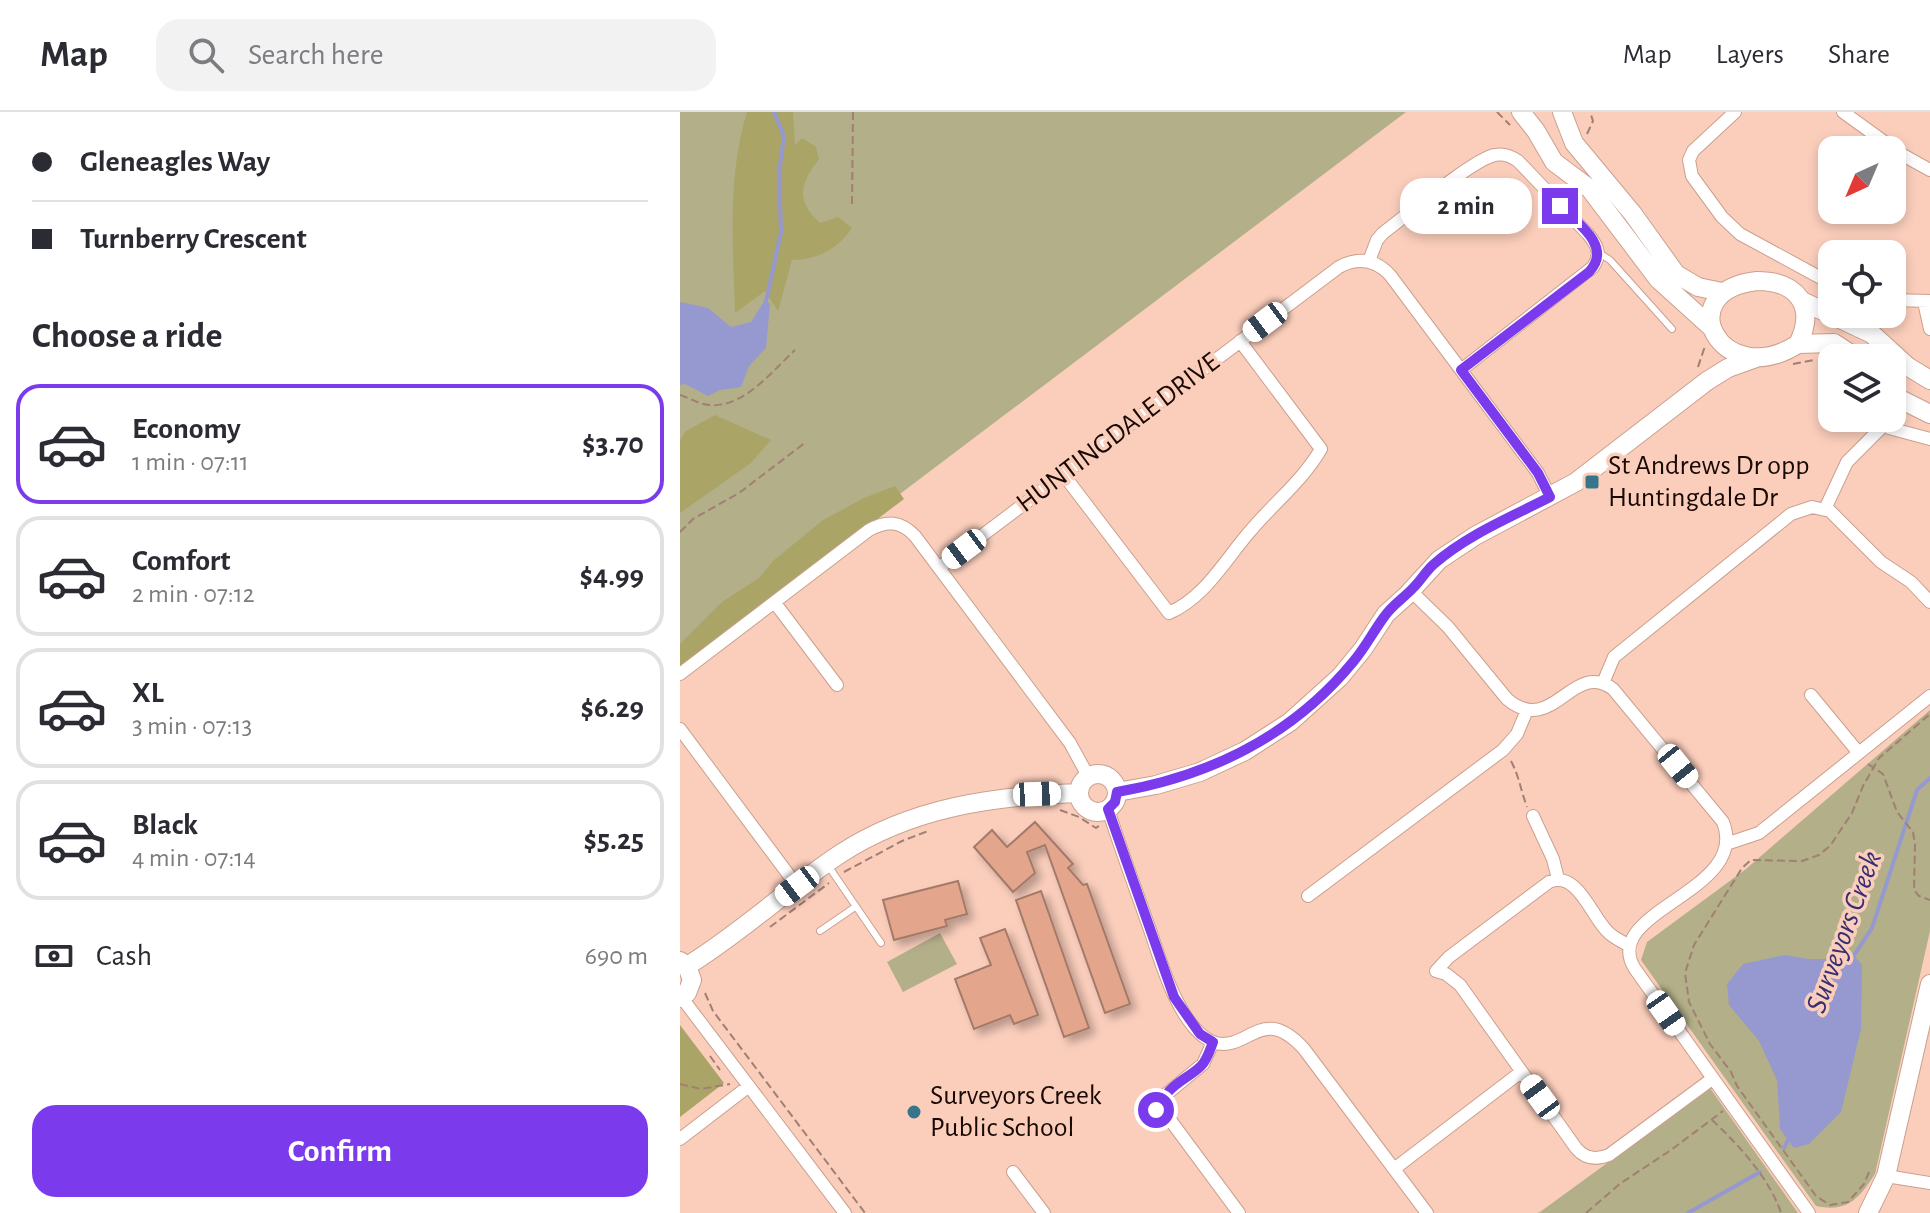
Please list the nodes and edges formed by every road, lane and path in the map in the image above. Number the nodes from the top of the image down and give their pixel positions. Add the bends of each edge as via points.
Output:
1 (853, 112) edge
2 (1521, 112) edge
3 (1562, 112) edge
4 (1590, 112) edge
5 (1735, 112) edge
6 (1843, 112) edge
7 (1580, 139) dead end
8 (1930, 170) edge
9 (852, 204) dead end
10 (1599, 253) junction
11 (1369, 261) junction
12 (1818, 276) edge
13 (1722, 292) junction
14 (1802, 301) junction
15 (1906, 301) edge
16 (1927, 302) edge
17 (1672, 329) dead end
18 (1930, 329) edge
19 (1714, 333) junction
20 (1240, 341) junction
21 (1798, 344) junction
22 (1836, 344) edge
23 (795, 350) dead end
24 (1756, 358) junction
25 (1461, 370) junction
26 (1930, 380) edge
27 (1707, 381) junction
28 (680, 395) edge
29 (1906, 402) edge
30 (1930, 414) edge
31 (1872, 432) edge
32 (1900, 432) edge
33 (1930, 439) edge
34 (806, 442) dead end
35 (1063, 474) junction
36 (1550, 497) junction
37 (1825, 509) junction
38 (680, 532) edge
39 (939, 568) junction
40 (1411, 591) junction
41 (1930, 602) edge
42 (775, 603) junction
43 (680, 674) edge
44 (1603, 683) junction
45 (837, 685) dead end
46 (1811, 695) dead end
47 (1930, 696) edge
48 (1527, 710) junction
49 (1930, 714) edge
50 (680, 729) edge
51 (1858, 752) junction
52 (1507, 755) dead end
53 (1875, 769) junction
54 (1088, 776) junction
55 (1117, 792) junction
56 (1078, 793) junction
57 (1054, 810) dead end
58 (1533, 816) joint
59 (1104, 817) junction
60 (932, 830) dead end
61 (1729, 843) junction
62 (831, 871) junction
63 (1558, 879) junction
64 (797, 886) junction
65 (1308, 896) dead end
66 (1930, 900) edge
67 (855, 907) junction
68 (820, 931) dead end
69 (762, 933) dead end
70 (881, 943) dead end
71 (1628, 945) junction
72 (684, 963) edge
73 (1930, 984) edge
74 (704, 990) dead end
75 (681, 998) edge
76 (1213, 1042) junction
77 (1521, 1072) junction
78 (1712, 1079) junction
79 (680, 1084) edge
80 (729, 1084) dead end
81 (749, 1086) junction
82 (1737, 1086) junction
83 (1731, 1105) junction
84 (1711, 1120) junction
85 (680, 1139) edge
86 (1394, 1169) junction
87 (1013, 1172) dead end
88 (1886, 1176) junction
89 (1930, 1183) edge
90 (845, 1213) edge
91 (865, 1213) edge
92 (1044, 1213) edge
93 (1239, 1213) edge
94 (1427, 1213) edge
95 (1586, 1213) edge
96 (1781, 1213) edge
97 (1809, 1213) edge
98 (1868, 1213) edge

1 - 9 path
2 - 19 street via 1554,162 1590,189 1658,279
3 - 13 street via 1574,143 1676,274 1698,287
4 - 7 path via 1592,128
5 - 12 street via 1693,151 1692,176 1740,234
6 - 8 street
10 - 11 street via 1588,234 1518,161 1499,154 1480,161 1383,233
10 - 17 lane
10 - 25 street via 1589,272
11 - 20 street, HUNTINGDALE DRIVE via 1339,267
11 - 25 street via 1390,275
13 - 14 street via 1748,282 1772,282
13 - 19 street via 1711,311
14 - 21 street via 1806,325
14 - 26 street via 1872,334
15 - 16 street
16 - 18 street
19 - 24 street via 1732,351
19 - 27 street via 1718,363
20 - 35 street, HUNTINGDALE DRIVE
20 - 35 street via 1321,449 1184,607 1169,613
21 - 22 street
21 - 24 street via 1781,354
23 - 28 path via 752,389 722,405
24 - 27 street
25 - 36 street
27 - 36 street
29 - 30 street
31 - 37 street via 1847,462
32 - 33 street
34 - 38 path
35 - 39 street, HUNTINGDALE DRIVE
36 - 40 street via 1450,552
37 - 41 street
37 - 44 street via 1791,514 1614,657
39 - 42 street via 912,532 884,523
39 - 54 street via 1070,743
40 - 48 street via 1507,699
40 - 55 street via 1386,614 1340,677 1290,722 1200,772
42 - 43 street
42 - 45 street
44 - 48 street via 1579,685 1550,706
44 - 61 street via 1618,694 1723,822
46 - 51 street
47 - 51 street
48 - 65 street via 1503,750
49 - 53 path via 1879,758
50 - 64 street
51 - 53 path
51 - 61 street via 1759,833
52 - 58 path
53 - 66 path via 1883,774 1897,812 1913,832 1914,890
53 - 82 path via 1830,846 1802,861 1751,860 1735,875 1694,945 1685,973 1689,1002
54 - 55 street via 1109,777
54 - 56 street
55 - 59 street
56 - 59 street via 1082,803
56 - 62 street via 951,806 882,831
57 - 59 path via 1096,828
58 - 63 street
59 - 76 street via 1174,997 1200,1034
60 - 62 path
61 - 71 street via 1714,869 1640,928
62 - 64 street
62 - 67 lane
62 - 69 path
63 - 71 street via 1572,884 1607,932
63 - 77 street via 1436,971 1460,985
64 - 72 street via 713,951
67 - 68 lane
67 - 70 lane
71 - 78 street via 1635,969
72 - 75 street via 691,987
73 - 88 street
74 - 91 path via 713,1011
75 - 81 street
76 - 86 street via 1230,1043 1266,1029 1292,1037
76 - 93 street via 1203,1064 1164,1096 1159,1109
77 - 78 street via 1579,1152 1596,1158 1609,1155
77 - 86 street
78 - 83 street
79 - 80 path via 701,1089
81 - 85 street
81 - 90 street
82 - 83 path
82 - 88 path via 1816,1196 1830,1205 1848,1202 1869,1172
83 - 84 path
83 - 97 street
84 - 95 path
84 - 96 path via 1758,1173
86 - 94 street
87 - 92 street
88 - 89 street
88 - 98 street

